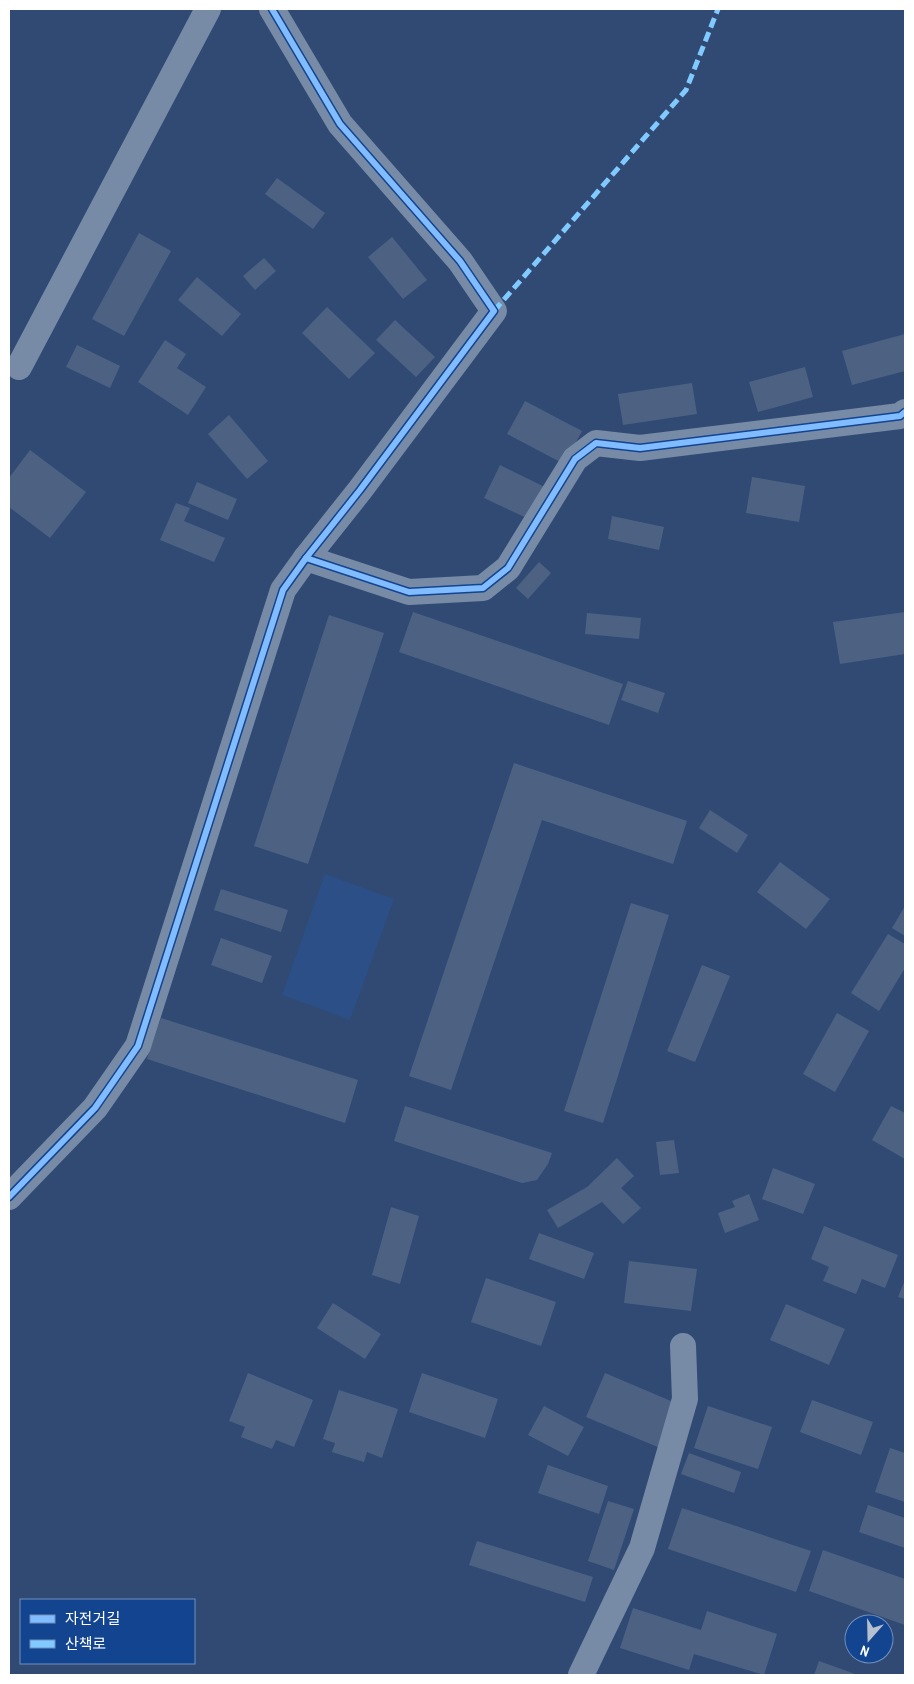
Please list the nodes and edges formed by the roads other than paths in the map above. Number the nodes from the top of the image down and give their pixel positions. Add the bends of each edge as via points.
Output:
1 (208, 9) edge
2 (272, 9) edge
3 (19, 367) dead end
4 (903, 416) edge
5 (306, 558) junction
6 (9, 1197) edge
7 (683, 1346) dead end
8 (581, 1675) edge

1 - 3 street
2 - 5 street via 340,124 460,261 494,311
4 - 5 street via 640,448 596,443 575,459 508,568 483,588 409,592
5 - 6 street via 283,590 138,1046 95,1108
7 - 8 street via 686,1399 642,1548

